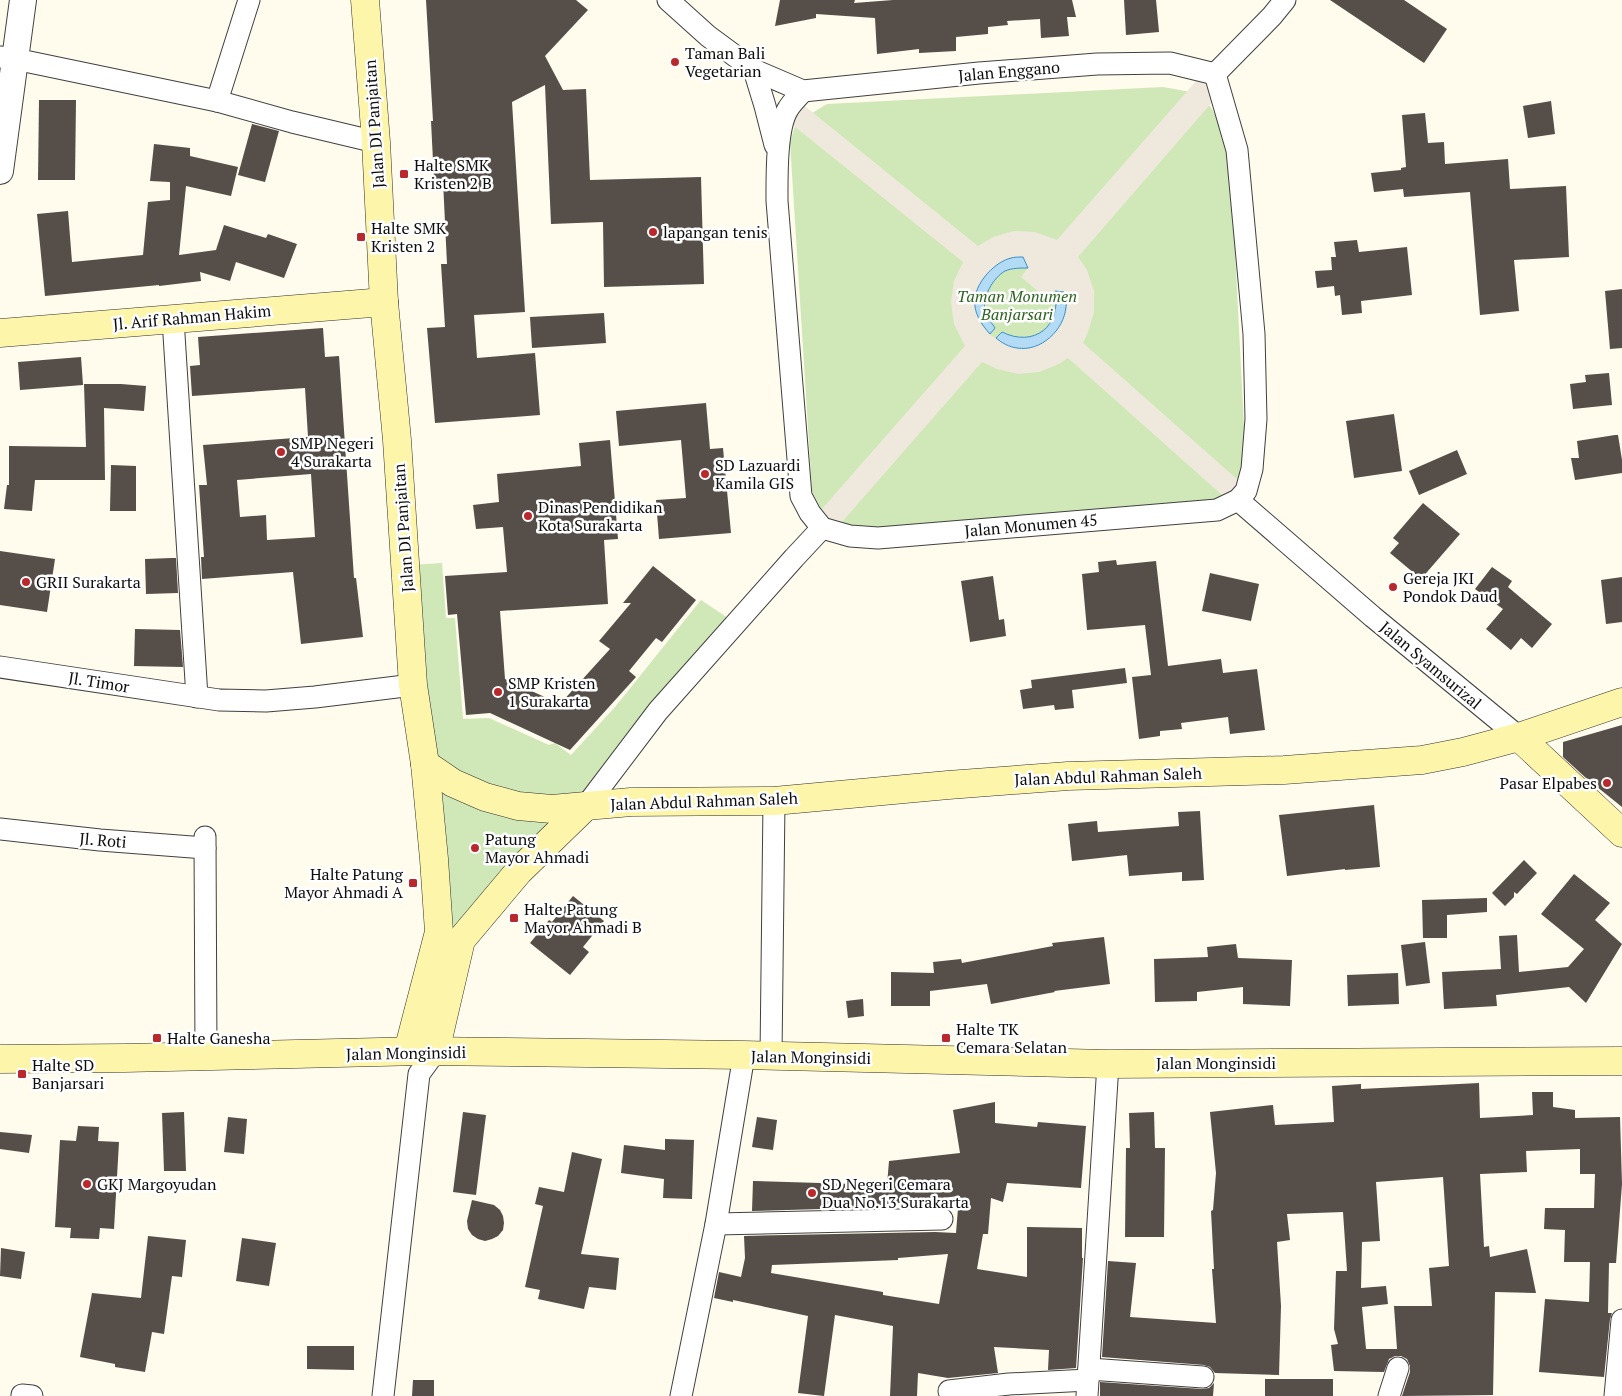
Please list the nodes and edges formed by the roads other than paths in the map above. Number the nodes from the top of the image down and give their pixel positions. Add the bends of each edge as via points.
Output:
1 (22, 0) edge
2 (249, 0) edge
3 (365, 0) edge
4 (668, 0) edge
5 (1285, 0) edge
6 (7, 58) edge
7 (754, 70) junction
8 (1215, 74) junction
9 (803, 91) junction
10 (217, 102) junction
11 (376, 142) junction
12 (778, 155) junction
13 (0, 171) edge
14 (384, 302) junction
15 (173, 319) junction
16 (0, 333) edge
17 (1238, 500) junction
18 (822, 528) junction
19 (0, 667) edge
20 (413, 685) junction
21 (197, 697) junction
22 (1622, 702) edge
23 (1519, 737) junction
24 (425, 764) junction
25 (774, 801) junction
26 (586, 806) junction
27 (0, 830) edge
28 (1622, 833) edge
29 (450, 936) junction
30 (435, 1052) junction
31 (744, 1055) junction
32 (206, 1056) junction
33 (771, 1056) junction
34 (0, 1059) edge
35 (1622, 1062) edge
36 (413, 1063) junction
37 (1108, 1064) junction
38 (942, 1219) dead end
39 (716, 1224) junction
40 (1622, 1320) edge
41 (1398, 1368) dead end
42 (1203, 1377) dead end
43 (1088, 1382) edge
44 (949, 1391) dead end
45 (383, 1396) edge
46 (681, 1396) edge
47 (1389, 1396) edge
48 (1615, 1396) edge

1 - 6 street
2 - 10 street
3 - 11 main road, Jalan DI Panjaitan
4 - 7 street via 708,36
5 - 8 street
6 - 10 street
6 - 13 street
7 - 9 street
7 - 12 street
8 - 9 street, Jalan Enggano via 1170,63 1097,64
8 - 17 street via 1237,150 1254,334 1256,419 1252,469 1246,491
9 - 12 street via 784,118
10 - 11 street
11 - 14 main road, Jalan DI Panjaitan
12 - 18 street via 778,201 801,496
14 - 15 main road, Jl. Arif Rahman Hakim
14 - 20 main road, Jalan DI Panjaitan via 397,440
15 - 16 main road, Jl. Arif Rahman Hakim
15 - 21 street
17 - 18 street, Jalan Monumen 45 via 1217,510 878,538 850,536
17 - 23 street, Jalan Syamsurizal
18 - 26 street via 658,711
19 - 21 street, Jl. Timor
20 - 21 street, Jl. Timor via 266,701
20 - 24 main road, Jalan DI Panjaitan
22 - 23 main road, Jalan Abdul Rahman Saleh
23 - 25 main road, Jalan Abdul Rahman Saleh via 1422,760 1284,770 1068,776
23 - 28 main road, Jalan Syamsurizal
24 - 26 main road, Jalan Abdul Rahman Saleh via 453,783 485,797 518,806 552,809
24 - 29 main road, Jalan DI Panjaitan via 433,851
25 - 26 main road, Jalan Abdul Rahman Saleh via 631,802
25 - 33 street
26 - 29 main road
27 - 32 street, Jl. Roti via 100,840 206,842
29 - 30 main road
29 - 36 main road, Jalan DI Panjaitan
30 - 31 main road, Jalan Monginsidi
30 - 36 main road, Jalan Monginsidi
31 - 33 main road, Jalan Monginsidi
31 - 39 street
32 - 34 main road, Jalan Monginsidi
32 - 36 main road, Jalan Monginsidi
33 - 37 main road, Jalan Monginsidi
35 - 37 main road, Jalan Monginsidi
36 - 45 street
37 - 43 street
38 - 39 street
39 - 46 street
40 - 48 street
41 - 47 street
42 - 43 street
43 - 44 street via 1009,1384

